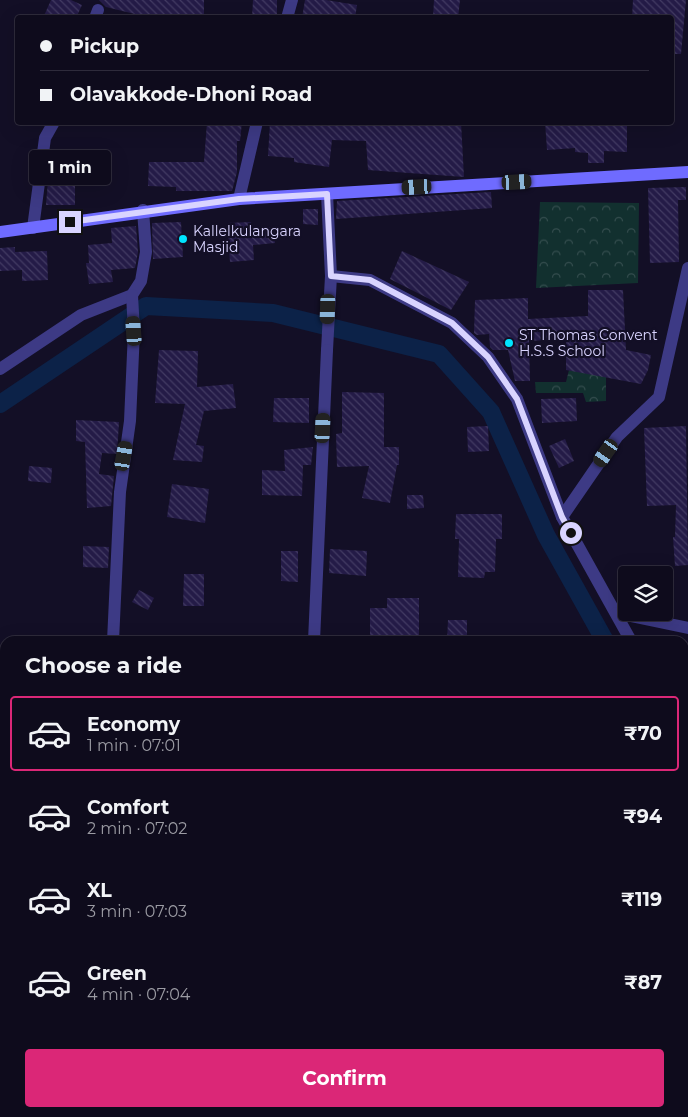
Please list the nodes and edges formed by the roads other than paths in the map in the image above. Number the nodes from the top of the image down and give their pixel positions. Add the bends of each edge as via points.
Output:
1 (292, 0) edge
2 (288, 15) edge
3 (52, 125) edge
4 (256, 125) edge
5 (688, 172) edge
6 (327, 194) junction
7 (239, 199) junction
8 (143, 210) junction
9 (33, 228) junction
10 (0, 232) edge
11 (688, 268) edge
12 (331, 276) junction
13 (132, 295) junction
14 (0, 370) edge
15 (562, 517) junction
16 (616, 613) junction
17 (688, 628) edge
18 (112, 636) edge
19 (314, 636) edge
20 (628, 636) edge

1 - 2 street
3 - 9 street via 45,138
4 - 7 street
5 - 6 main road
6 - 7 main road
6 - 12 street
7 - 8 main road
8 - 9 main road
8 - 13 street via 146,252 141,281
9 - 10 main road
11 - 15 street via 659,397 617,437
12 - 15 street via 370,280 452,323 488,357 517,399
12 - 19 street
13 - 14 street via 82,315
13 - 18 street via 134,331 130,421 120,492
15 - 16 street
16 - 17 street
16 - 20 street

